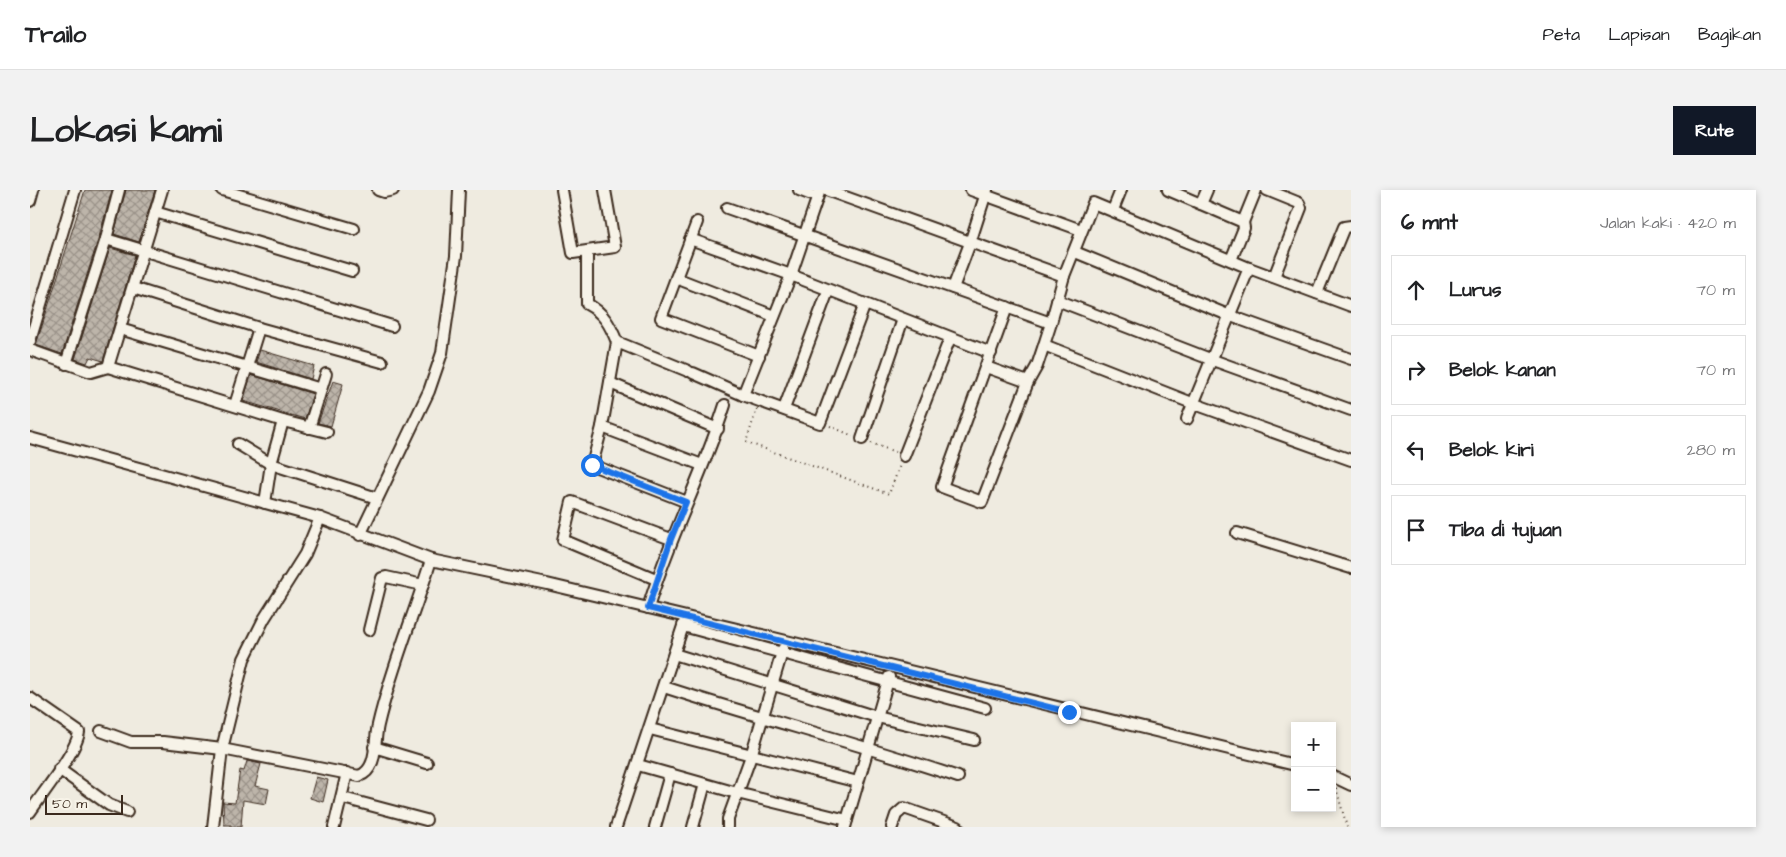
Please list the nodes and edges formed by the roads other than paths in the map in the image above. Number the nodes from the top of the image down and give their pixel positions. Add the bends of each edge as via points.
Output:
1 (33, 190) edge
2 (75, 190) edge
3 (119, 190) edge
4 (162, 190) edge
5 (222, 190) edge
6 (378, 190) edge
7 (393, 190) edge
8 (459, 190) edge
9 (562, 190) edge
10 (604, 190) edge
11 (799, 190) edge
12 (826, 190) edge
13 (971, 190) edge
14 (1121, 190) edge
15 (1168, 190) edge
16 (1207, 190) edge
17 (1256, 190) edge
18 (1267, 190) edge
19 (986, 193) edge
20 (818, 194) edge
21 (30, 201) edge
22 (1201, 204) junction
23 (727, 208) dead end
24 (1113, 210) junction
25 (155, 212) junction
26 (697, 222) dead end
27 (1243, 222) junction
28 (1351, 226) edge
29 (354, 228) dead end
30 (1081, 230) junction
31 (804, 236) junction
32 (106, 239) junction
33 (690, 239) junction
34 (970, 243) junction
35 (143, 249) junction
36 (1075, 252) junction
37 (587, 253) junction
38 (1231, 260) junction
39 (1249, 268) junction
40 (352, 271) dead end
41 (791, 275) junction
42 (1064, 276) junction
43 (1274, 277) junction
44 (676, 278) junction
45 (133, 288) junction
46 (953, 288) junction
47 (828, 291) junction
48 (1317, 293) junction
49 (1057, 300) junction
50 (865, 304) junction
51 (1351, 306) edge
52 (1007, 307) junction
53 (774, 316) junction
54 (1228, 316) junction
55 (903, 319) junction
56 (1051, 323) junction
57 (392, 326) dead end
58 (259, 328) junction
59 (120, 329) junction
60 (950, 338) junction
61 (30, 341) edge
62 (617, 342) junction
63 (1044, 345) junction
64 (30, 350) edge
65 (991, 353) junction
66 (758, 356) junction
67 (1210, 359) junction
68 (1351, 359) edge
69 (382, 362) dead end
70 (66, 364) junction
71 (108, 367) junction
72 (247, 368) junction
73 (986, 368) junction
74 (326, 374) dead end
75 (1028, 382) junction
76 (610, 384) junction
77 (321, 389) junction
78 (743, 395) junction
79 (1192, 404) junction
80 (235, 405) junction
81 (725, 405) dead end
82 (784, 409) junction
83 (1351, 410) edge
84 (1187, 419) dead end
85 (283, 421) junction
86 (602, 426) junction
87 (309, 428) junction
88 (718, 429) junction
89 (327, 432) dead end
90 (30, 438) edge
91 (862, 439) road end
92 (238, 444) dead end
93 (904, 456) road end
94 (1351, 460) edge
95 (271, 464) junction
96 (702, 465) junction
97 (377, 498) junction
98 (686, 502) junction
99 (265, 503) junction
100 (320, 518) junction
101 (1236, 534) dead end
102 (360, 535) junction
103 (671, 539) junction
104 (432, 560) junction
105 (1349, 567) edge
106 (656, 580) junction
107 (423, 585) junction
108 (648, 608) junction
109 (684, 621) junction
110 (369, 630) dead end
111 (786, 641) junction
112 (782, 653) junction
113 (674, 654) junction
114 (892, 667) junction
115 (887, 682) junction
116 (772, 683) junction
117 (664, 687) junction
118 (30, 698) edge
119 (985, 708) dead end
120 (878, 717) junction
121 (762, 719) junction
122 (650, 729) junction
123 (101, 731) dead end
124 (974, 740) dead end
125 (374, 747) junction
126 (868, 747) junction
127 (222, 749) junction
128 (751, 756) junction
129 (427, 763) dead end
130 (1291, 764) edge
131 (638, 765) junction
132 (59, 769) junction
133 (347, 773) junction
134 (670, 774) junction
135 (958, 777) dead end
136 (1336, 778) edge
137 (858, 782) junction
138 (705, 784) junction
139 (1351, 785) edge
140 (737, 793) junction
141 (342, 798) junction
142 (30, 812) edge
143 (127, 812) dead end
144 (426, 820) dead end
145 (846, 823) edge
146 (936, 823) edge
147 (213, 827) edge
148 (334, 827) edge
149 (616, 827) edge
150 (655, 827) edge
151 (693, 827) edge
152 (728, 827) edge
153 (892, 827) edge
154 (958, 827) edge

1 - 21 street
2 - 61 street
3 - 32 street
4 - 25 street
5 - 29 street
6 - 7 street
8 - 97 street via 456,256 442,353 429,391
9 - 37 street via 573,253
10 - 37 street via 615,247
11 - 20 street
12 - 34 street
13 - 19 street
14 - 24 street
15 - 22 street
16 - 22 street
17 - 27 street
18 - 43 street via 1299,203 1301,208
19 - 30 street
19 - 34 street
20 - 31 street
22 - 27 street
23 - 31 street
24 - 30 street via 1093,203
24 - 38 street
25 - 35 street
25 - 40 street
26 - 33 street
27 - 38 street via 1244,228
28 - 48 street via 1344,227
30 - 36 street
31 - 41 street
31 - 46 street
32 - 35 street
32 - 70 street
33 - 41 street
33 - 44 street
34 - 42 street
34 - 46 street
35 - 45 street
35 - 57 street
36 - 42 street
36 - 54 street
37 - 62 street via 588,304 606,319
38 - 39 street
39 - 43 street
39 - 54 street
41 - 47 street
41 - 53 street
42 - 49 street
43 - 48 street
44 - 53 street
44 - 66 street via 661,318
45 - 58 street
45 - 59 street
46 - 52 street
47 - 50 street
47 - 82 street
48 - 51 street
49 - 56 street
49 - 67 street
50 - 55 street
50 - 82 street via 820,423
52 - 56 street
52 - 65 street
53 - 66 street
54 - 67 street
54 - 68 street
55 - 60 street
55 - 91 street
56 - 63 street
58 - 69 street
58 - 72 street
59 - 71 street
59 - 72 street
60 - 65 street
60 - 93 street
62 - 76 street
62 - 78 street
63 - 75 street
63 - 79 street
64 - 70 street
65 - 73 street
66 - 78 street
67 - 79 street
67 - 83 street
70 - 71 street via 91,372
71 - 80 street
72 - 77 street
72 - 80 street
73 - 75 street
73 - 75 street via 942,487 982,502
74 - 77 street
76 - 86 street
76 - 88 street
77 - 87 street
78 - 82 street
79 - 84 street
79 - 94 street
80 - 85 street
81 - 88 street
85 - 87 street
85 - 95 street
86 - 96 street
86 - 98 street via 592,465
87 - 89 street
88 - 96 street
90 - 99 street
92 - 95 street
95 - 97 street
95 - 99 street
96 - 98 street
97 - 102 street
98 - 103 street
99 - 100 street
100 - 102 street
100 - 127 street via 305,554 244,659
101 - 105 street
102 - 104 street
103 - 106 street
103 - 106 street via 572,502 563,540
104 - 107 street
104 - 108 street
106 - 108 street
107 - 110 street via 382,578
107 - 125 street via 386,694
108 - 109 street
109 - 111 street
109 - 112 street
109 - 113 street
111 - 112 street
111 - 114 street
112 - 115 street
112 - 116 street
113 - 116 street
113 - 117 street
114 - 115 street
114 - 130 street
115 - 119 street
115 - 120 street
116 - 120 street
116 - 121 street
117 - 121 street
117 - 122 street
118 - 132 street via 79,732
120 - 124 street
120 - 126 street
121 - 126 street
121 - 128 street
122 - 128 street
122 - 131 street
123 - 127 street via 131,742
125 - 129 street
125 - 133 street via 371,768 366,773 360,776
126 - 135 street
126 - 137 street
127 - 133 street
127 - 147 street
128 - 137 street
128 - 140 street
131 - 134 street
131 - 149 street
132 - 142 street
132 - 143 street via 109,805
133 - 141 street
134 - 138 street
134 - 150 street
136 - 139 street
137 - 145 street
138 - 140 street
138 - 151 street
140 - 145 street
140 - 152 street
141 - 144 street
141 - 148 street
146 - 153 street via 904,808 896,815
146 - 154 street

